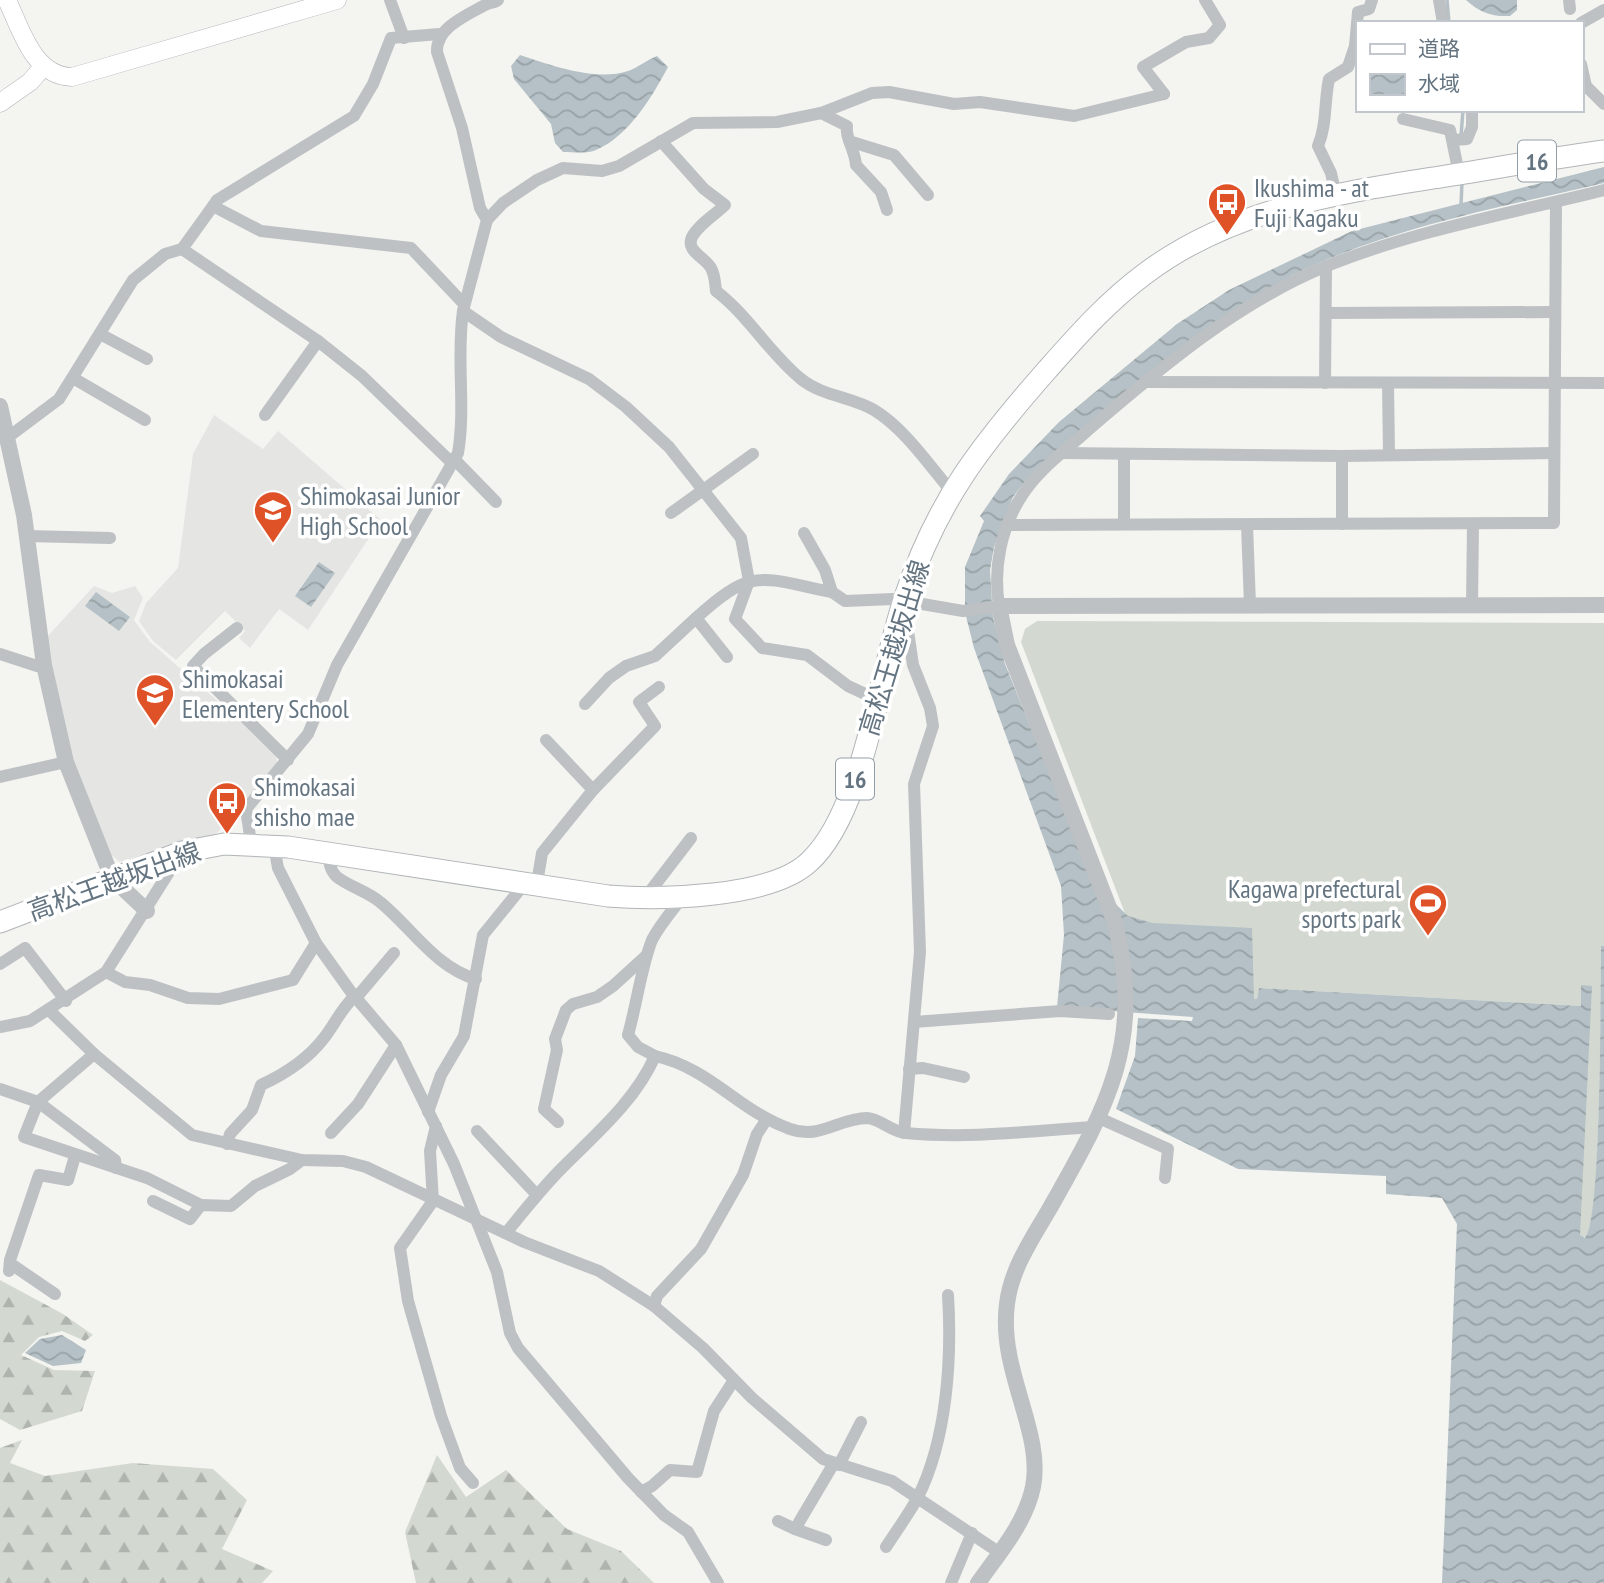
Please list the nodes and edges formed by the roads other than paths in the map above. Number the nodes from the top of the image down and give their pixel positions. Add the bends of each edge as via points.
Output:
1 (7, 0) edge
2 (337, 0) edge
3 (390, 0) edge
4 (498, 0) edge
5 (1205, 0) edge
6 (1372, 0) edge
7 (1439, 0) edge
8 (1604, 10) edge
9 (1357, 21) edge
10 (1443, 21) edge
11 (1583, 22) edge
12 (439, 34) junction
13 (1356, 35) edge
14 (404, 38) junction
15 (43, 67) junction
16 (1583, 73) edge
17 (0, 103) edge
18 (1604, 104) edge
19 (1472, 112) edge
20 (821, 113) junction
21 (1402, 119) dead end
22 (1454, 140) junction
23 (661, 141) junction
24 (852, 142) junction
25 (1604, 151) edge
26 (1464, 173) junction
27 (1222, 189) dead end
28 (1604, 190) edge
29 (928, 195) dead end
30 (1336, 195) junction
31 (1556, 202) junction
32 (212, 206) junction
33 (887, 210) dead end
34 (487, 220) junction
35 (1236, 223) junction
36 (182, 249) junction
37 (1326, 266) junction
38 (463, 307) junction
39 (1554, 312) junction
40 (1326, 313) junction
41 (100, 334) junction
42 (318, 341) junction
43 (147, 359) dead end
44 (73, 378) junction
45 (1145, 382) junction
46 (1325, 383) junction
47 (1388, 383) junction
48 (1555, 383) junction
49 (1604, 383) edge
50 (0, 406) edge
51 (265, 415) dead end
52 (145, 421) dead end
53 (7, 438) junction
54 (1062, 453) junction
55 (1554, 453) junction
56 (753, 454) dead end
57 (1389, 455) junction
58 (1124, 456) junction
59 (1342, 456) junction
60 (453, 461) junction
61 (705, 490) junction
62 (951, 491) junction
63 (496, 502) dead end
64 (671, 513) dead end
65 (1124, 523) junction
66 (1342, 524) junction
67 (1473, 524) junction
68 (1007, 525) junction
69 (1247, 525) junction
70 (804, 533) dead end
71 (26, 536) junction
72 (110, 538) dead end
73 (749, 580) junction
74 (832, 592) junction
75 (903, 601) junction
76 (1250, 605) junction
77 (1472, 605) junction
78 (1604, 605) edge
79 (996, 607) junction
80 (696, 618) junction
81 (237, 628) dead end
82 (0, 654) edge
83 (727, 657) dead end
84 (44, 665) junction
85 (659, 687) dead end
86 (876, 699) junction
87 (585, 704) dead end
88 (546, 740) dead end
89 (288, 760) junction
90 (66, 762) junction
91 (0, 777) edge
92 (593, 790) junction
93 (691, 838) dead end
94 (251, 843) junction
95 (274, 846) junction
96 (182, 852) junction
97 (328, 853) junction
98 (112, 878) junction
99 (531, 882) junction
100 (684, 895) junction
101 (645, 899) junction
102 (147, 911) junction
103 (0, 921) edge
104 (316, 943) junction
105 (394, 953) dead end
106 (646, 956) junction
107 (0, 964) edge
108 (106, 972) junction
109 (476, 979) junction
110 (355, 998) junction
111 (65, 1001) junction
112 (50, 1010) junction
113 (1109, 1014) dead end
114 (914, 1022) junction
115 (0, 1027) edge
116 (396, 1045) junction
117 (94, 1054) junction
118 (655, 1056) junction
119 (909, 1069) junction
120 (964, 1077) dead end
121 (0, 1088) edge
122 (38, 1102) junction
123 (428, 1112) junction
124 (1098, 1118) junction
125 (767, 1119) junction
126 (558, 1122) dead end
127 (436, 1126) junction
128 (477, 1131) dead end
129 (331, 1133) dead end
130 (904, 1133) junction
131 (227, 1144) junction
132 (75, 1156) junction
133 (302, 1160) junction
134 (116, 1168) junction
135 (1165, 1178) dead end
136 (537, 1195) junction
137 (153, 1201) dead end
138 (433, 1201) junction
139 (201, 1205) junction
140 (476, 1220) junction
141 (506, 1233) junction
142 (7, 1267) edge
143 (28, 1284) dead end
144 (55, 1294) dead end
145 (948, 1295) dead end
146 (654, 1306) junction
147 (734, 1380) junction
148 (861, 1422) dead end
149 (836, 1464) junction
150 (473, 1483) dead end
151 (641, 1492) junction
152 (917, 1497) junction
153 (778, 1521) dead end
154 (795, 1528) junction
155 (972, 1533) junction
156 (826, 1540) dead end
157 (886, 1547) dead end
158 (1000, 1553) junction
159 (718, 1583) edge
160 (951, 1583) edge
161 (978, 1583) edge

1 - 15 main road
2 - 15 main road via 79,76 63,77
3 - 14 street
4 - 12 street
5 - 20 street via 1220,25 1209,38 1186,43 1143,67 1164,94 1074,116 980,102 954,104 889,92 872,93
6 - 9 street via 1369,9 1358,12
7 - 10 street
8 - 11 street
12 - 14 street
12 - 34 street via 437,52
13 - 30 street via 1348,67 1329,79 1325,129 1318,146
14 - 32 street via 391,38 354,116
15 - 17 main road
16 - 18 street via 1586,86
19 - 22 street via 1467,139
20 - 23 street via 778,122 693,123
20 - 24 street via 847,126 846,136
21 - 22 street via 1450,131
22 - 26 street
23 - 34 street via 602,171 563,168 510,197
23 - 62 street via 704,189 725,205 692,237 691,244 712,269 716,291 735,305 801,379 877,411
24 - 29 street via 894,155
24 - 33 street via 856,165 881,192
25 - 26 main road, 高松王越坂出線 / 16
26 - 30 main road, 高松王越坂出線 / 16
27 - 35 street
28 - 31 street
30 - 35 main road, 高松王越坂出線 / 16
31 - 37 street via 1460,224
31 - 39 street
32 - 36 street
32 - 38 street via 261,231 411,248
34 - 38 street
35 - 62 main road, 高松王越坂出線 / 16 via 1160,263 1118,294 1002,421
36 - 41 street via 165,254 133,280
36 - 42 street
37 - 40 street
37 - 45 street via 1240,313
38 - 60 street via 461,433
38 - 61 street via 501,337 589,379 657,435
39 - 40 street
39 - 48 street
40 - 46 street
41 - 43 street
41 - 44 street
42 - 51 street
42 - 60 street
44 - 52 street
44 - 53 street via 59,400
45 - 46 street
45 - 54 street
46 - 47 street
47 - 48 street
47 - 57 street
48 - 49 street
48 - 55 street
50 - 53 street
53 - 71 street
54 - 58 street
54 - 68 street via 1034,478
55 - 57 street
55 - 67 street via 1554,523
56 - 61 street
57 - 59 street
58 - 59 street
58 - 65 street
59 - 66 street
60 - 63 street
60 - 89 street via 337,665 308,734
61 - 64 street
61 - 73 street via 741,538
62 - 75 main road, 高松王越坂出線 / 16
65 - 68 street
65 - 69 street
66 - 67 street
66 - 69 street
67 - 77 street
68 - 79 street
69 - 76 street
70 - 74 street
71 - 72 street
71 - 84 street
73 - 74 street via 782,581
73 - 80 street via 725,592
73 - 86 street via 735,619 754,642 762,648 807,655 848,687
74 - 75 street via 845,601
75 - 79 street via 963,611
75 - 86 main road, 高松王越坂出線 / 16
75 - 114 street via 913,665 933,726 914,783 919,952
76 - 77 street
76 - 79 street
77 - 78 street
79 - 124 street via 1099,876 1122,951 1127,996 1123,1048
80 - 83 street
80 - 87 street via 655,656 609,678
81 - 89 street via 193,666
82 - 84 street
84 - 90 street
85 - 92 street via 639,702 655,726
86 - 100 main road, 高松王越坂出線 / 16 via 852,792 839,822 810,861 794,875 772,883
88 - 92 street
89 - 94 street via 246,809
90 - 91 street
90 - 98 street
92 - 99 street via 542,853
93 - 101 street
94 - 95 main road, 高松王越坂出線 / 16
94 - 96 main road, 高松王越坂出線 / 16
95 - 97 main road, 高松王越坂出線 / 16
95 - 104 street via 278,868
96 - 98 main road, 高松王越坂出線 / 16
96 - 102 street
97 - 99 main road, 高松王越坂出線 / 16
97 - 109 street via 336,876 379,901 460,975
98 - 102 street
98 - 103 main road, 高松王越坂出線 / 16
99 - 101 main road, 高松王越坂出線 / 16
99 - 109 street via 483,935
100 - 101 main road, 高松王越坂出線 / 16
100 - 106 street via 658,929
102 - 108 street
104 - 108 street via 293,980 219,999 188,998 125,982
104 - 110 street
105 - 110 street
106 - 118 street via 628,1035
106 - 126 street via 605,992 566,1010 555,1039 557,1050 544,1109
107 - 111 street via 25,948
108 - 111 street
109 - 123 street via 464,1036 441,1075
110 - 116 street
110 - 131 street via 324,1040 297,1065 261,1085 252,1110 230,1134
111 - 112 street
112 - 115 street via 30,1021
112 - 117 street
113 - 114 street via 1060,1011
114 - 119 street
116 - 123 street
116 - 129 street via 358,1104
117 - 122 street
117 - 131 street via 177,1125 204,1140
118 - 125 street via 702,1073
118 - 136 street via 610,1120
119 - 120 street
119 - 130 street
121 - 122 street
122 - 132 street via 24,1137
122 - 134 street via 115,1160
123 - 127 street
124 - 130 street via 974,1136
124 - 135 street via 1168,1149
124 - 158 street via 1021,1259 1007,1302 1007,1350 1031,1440 1034,1475 1020,1524
125 - 130 street via 801,1133 816,1133 871,1118 888,1130
125 - 146 street via 743,1175 701,1249 657,1296
127 - 138 street via 430,1151
127 - 140 street
128 - 136 street
131 - 133 street
132 - 134 street
132 - 142 street via 68,1180 38,1175
133 - 138 street via 366,1167
133 - 139 street via 255,1186 231,1206
134 - 139 street
136 - 141 street
137 - 139 street via 190,1219
138 - 140 street
138 - 150 street via 400,1248 408,1301 441,1416 460,1468
140 - 141 street
140 - 151 street via 497,1272 517,1348
141 - 146 street via 599,1271
142 - 143 street
142 - 144 street
145 - 152 street via 947,1383 937,1444
146 - 147 street
147 - 149 street via 823,1459
147 - 151 street via 714,1411 697,1472 670,1470
148 - 149 street
149 - 152 street via 892,1481
149 - 154 street
151 - 159 street via 688,1532
152 - 155 street
152 - 157 street
153 - 154 street
154 - 156 street
155 - 158 street
155 - 160 street
158 - 161 street

